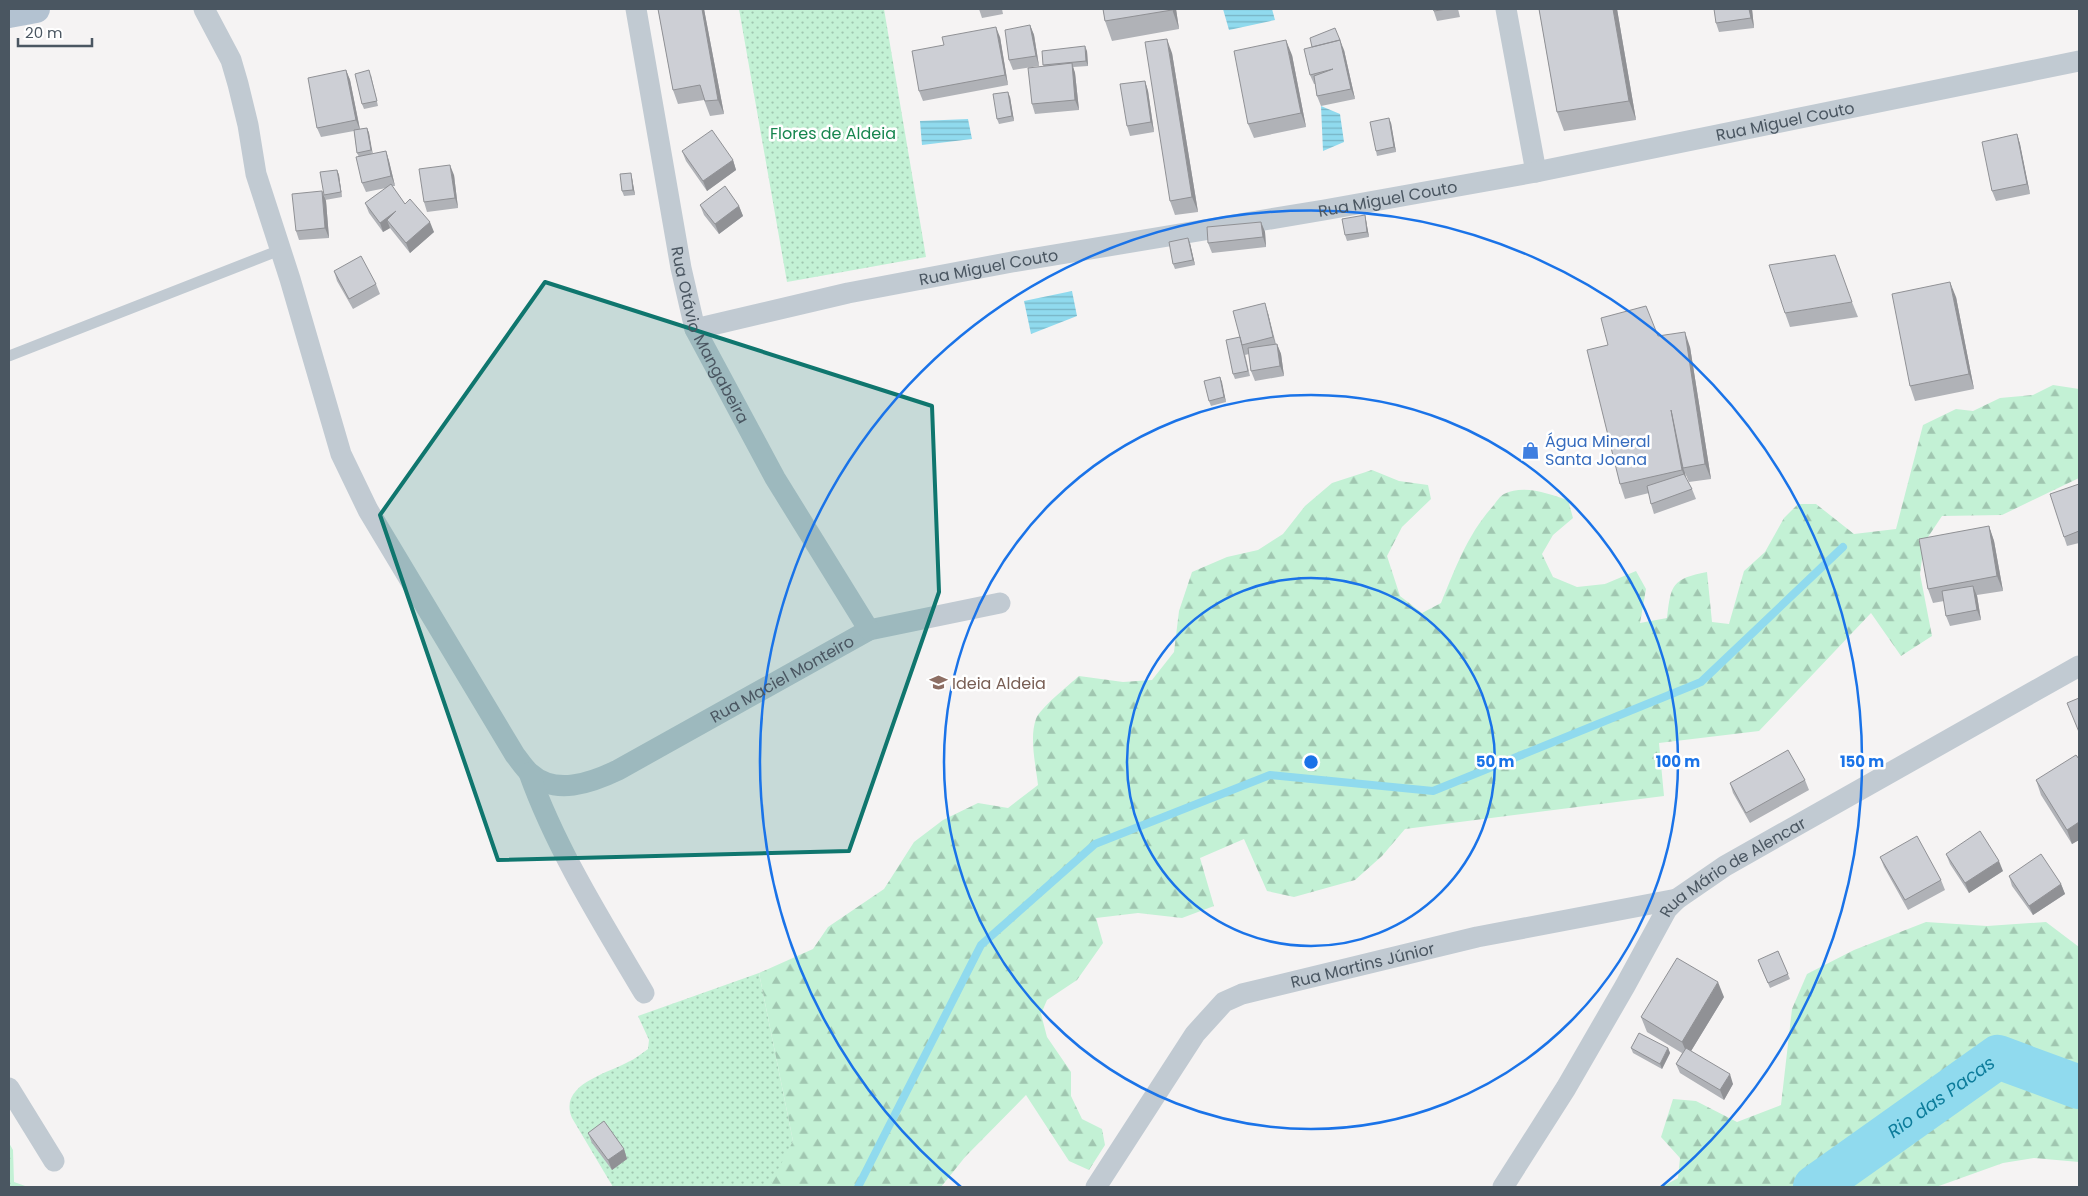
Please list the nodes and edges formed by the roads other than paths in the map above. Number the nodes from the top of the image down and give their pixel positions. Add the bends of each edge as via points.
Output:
1 (36, 9) edge
2 (204, 9) edge
3 (636, 9) edge
4 (1506, 9) edge
5 (9, 14) edge
6 (2079, 61) edge
7 (1536, 172) junction
8 (280, 250) junction
9 (695, 329) junction
10 (9, 356) edge
11 (1000, 604) dead end
12 (869, 630) junction
13 (2079, 666) edge
14 (530, 773) junction
15 (1677, 899) junction
16 (644, 993) dead end
17 (9, 1088) edge
18 (54, 1161) dead end
19 (1096, 1187) edge
20 (1503, 1187) edge

1 - 5 main road
2 - 8 street via 231,60 248,125 256,174
3 - 9 street, Rua Otávio Mangabeira via 681,268
4 - 7 street
6 - 7 street, Rua Miguel Couto
7 - 9 street, Rua Miguel Couto via 1012,262 848,293
8 - 10 lane
8 - 14 street via 310,341 341,454 354,484 500,730
9 - 12 street, Rua Otávio Mangabeira via 775,478
11 - 12 street, Rua Maciel Monteiro
12 - 14 street, Rua Maciel Monteiro via 596,780 576,785 542,782
13 - 15 street, Rua Mário de Alencar via 1725,866
14 - 16 street via 543,812 563,851
15 - 19 street, Rua Martins Júnior via 1477,937 1242,994 1224,1002 1195,1034
15 - 20 street, Rua Mário de Alencar via 1660,919 1595,1037
17 - 18 street

